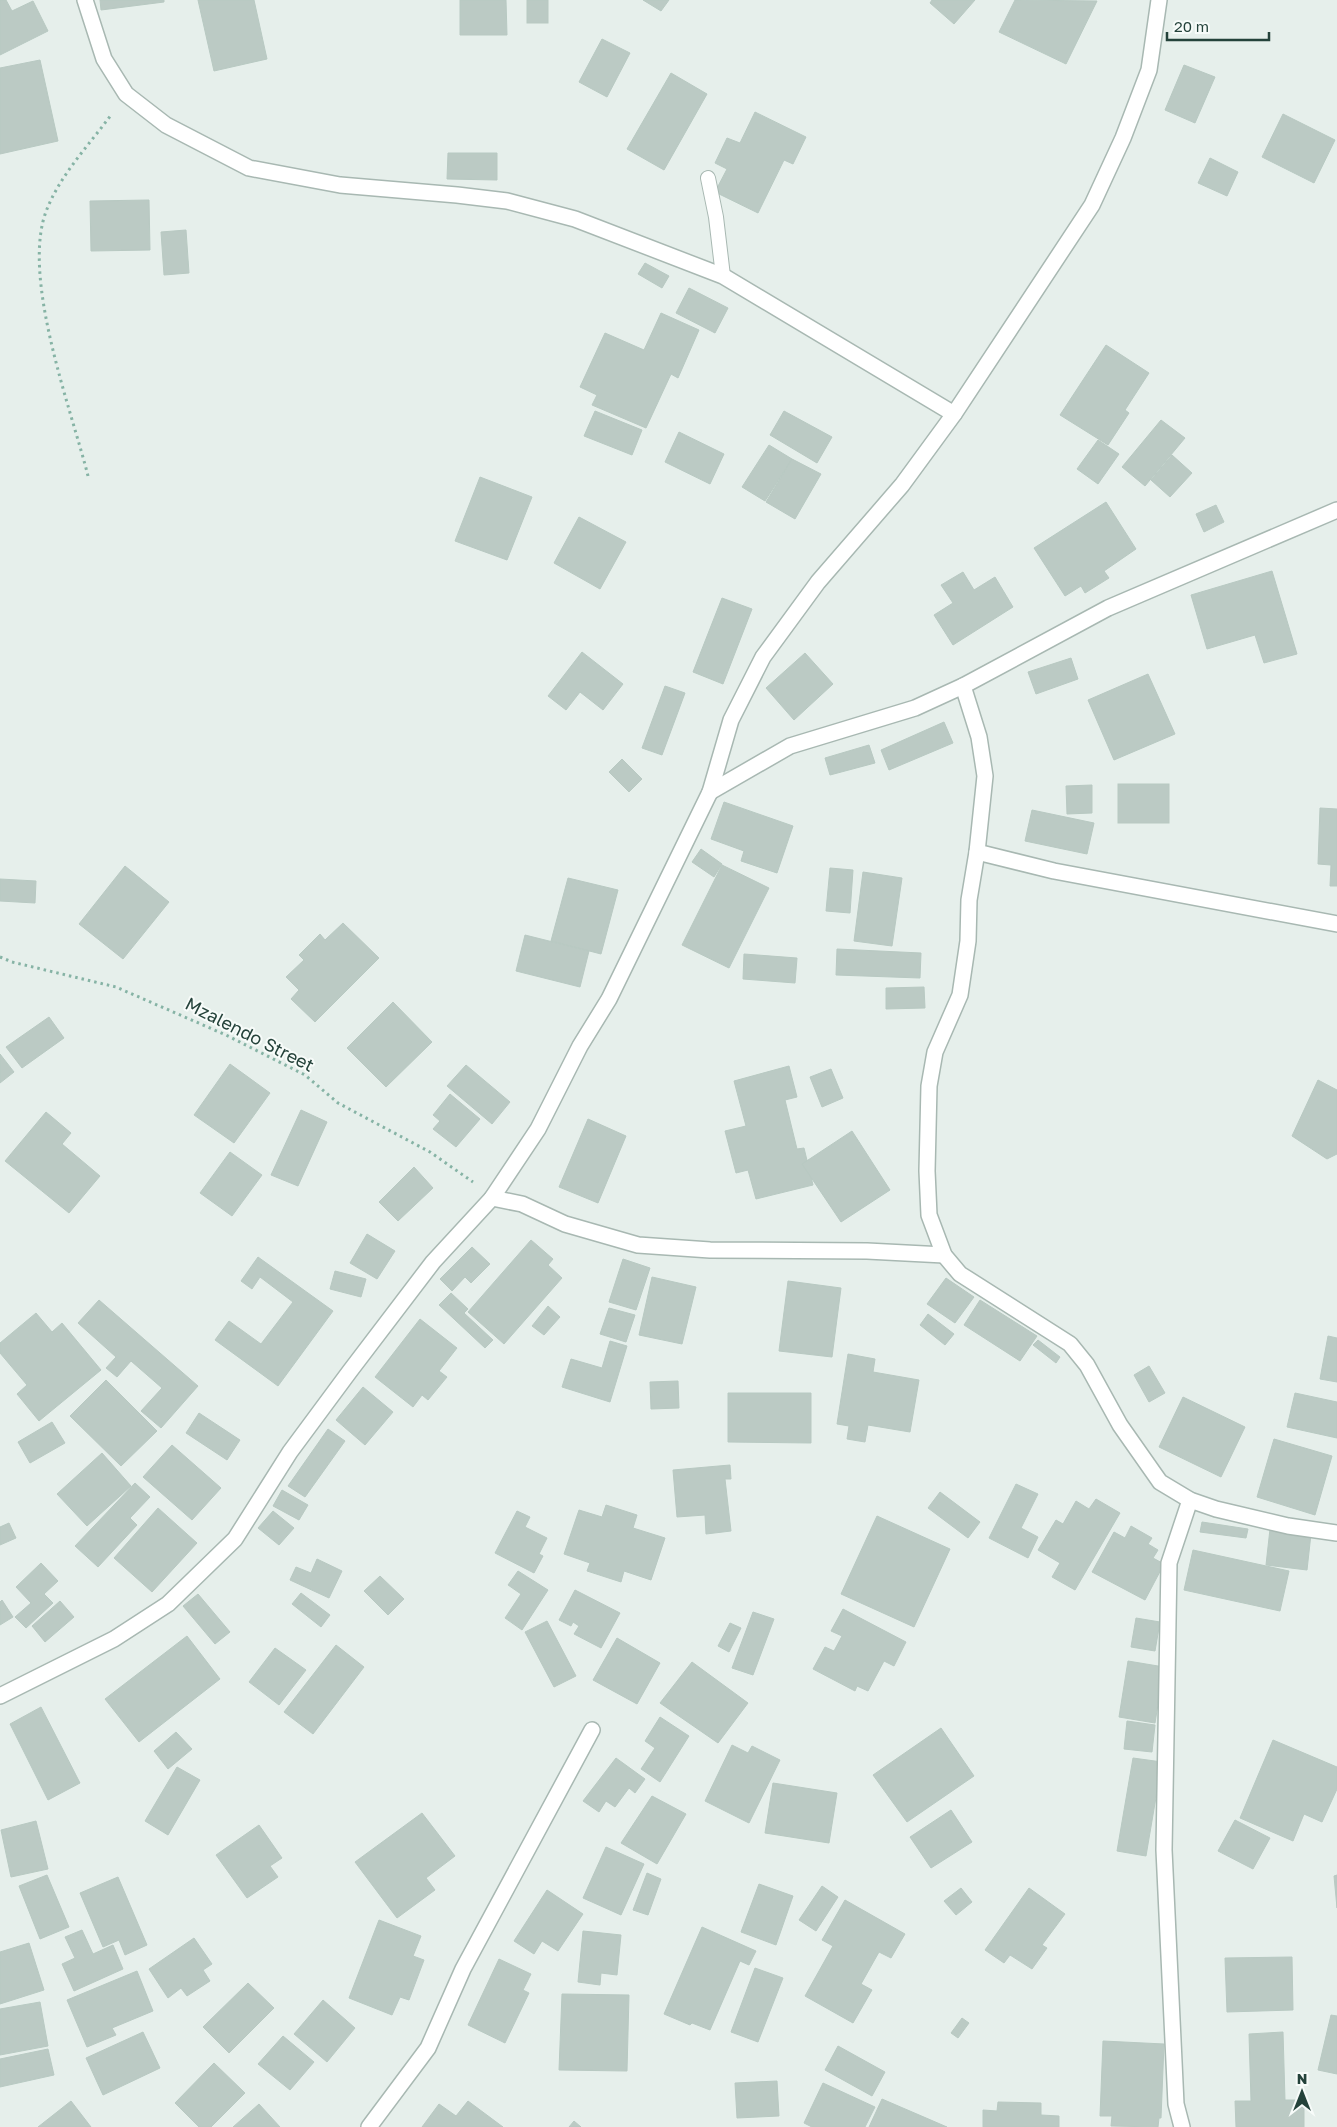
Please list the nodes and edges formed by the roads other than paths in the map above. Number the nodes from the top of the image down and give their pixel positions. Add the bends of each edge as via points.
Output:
1 (85, 0) edge
2 (1159, 0) edge
3 (708, 178) dead end
4 (723, 276) junction
5 (954, 414) junction
6 (1337, 510) edge
7 (963, 686) junction
8 (710, 792) junction
9 (977, 852) junction
10 (1337, 924) edge
11 (492, 1198) junction
12 (944, 1255) junction
13 (1190, 1500) junction
14 (1337, 1533) edge
15 (0, 1696) edge
16 (592, 1730) dead end
17 (369, 2127) edge
18 (1182, 2127) edge

1 - 4 street via 104,59 126,94 166,125 249,168 340,185 507,201 575,220
2 - 5 street via 1150,70 1092,205
3 - 4 lane via 719,232
4 - 5 street
5 - 8 street via 902,485 818,582 763,657 731,720
6 - 7 street via 1108,608
7 - 8 street via 915,708 790,746
7 - 9 street via 984,761
8 - 11 street via 609,999 580,1046 538,1129
9 - 10 street via 1054,871
9 - 12 street via 960,994 935,1052 929,1086 929,1215
11 - 12 street via 522,1204 564,1224 638,1245 710,1250
11 - 15 street via 433,1262 350,1371 290,1452 235,1540 168,1604 138,1624
12 - 13 street via 960,1274 1070,1344 1087,1365 1106,1403 1140,1457 1160,1482
13 - 14 street via 1254,1519
13 - 18 street via 1169,1563 1164,1850 1176,2104
16 - 17 street via 463,1969 428,2048

